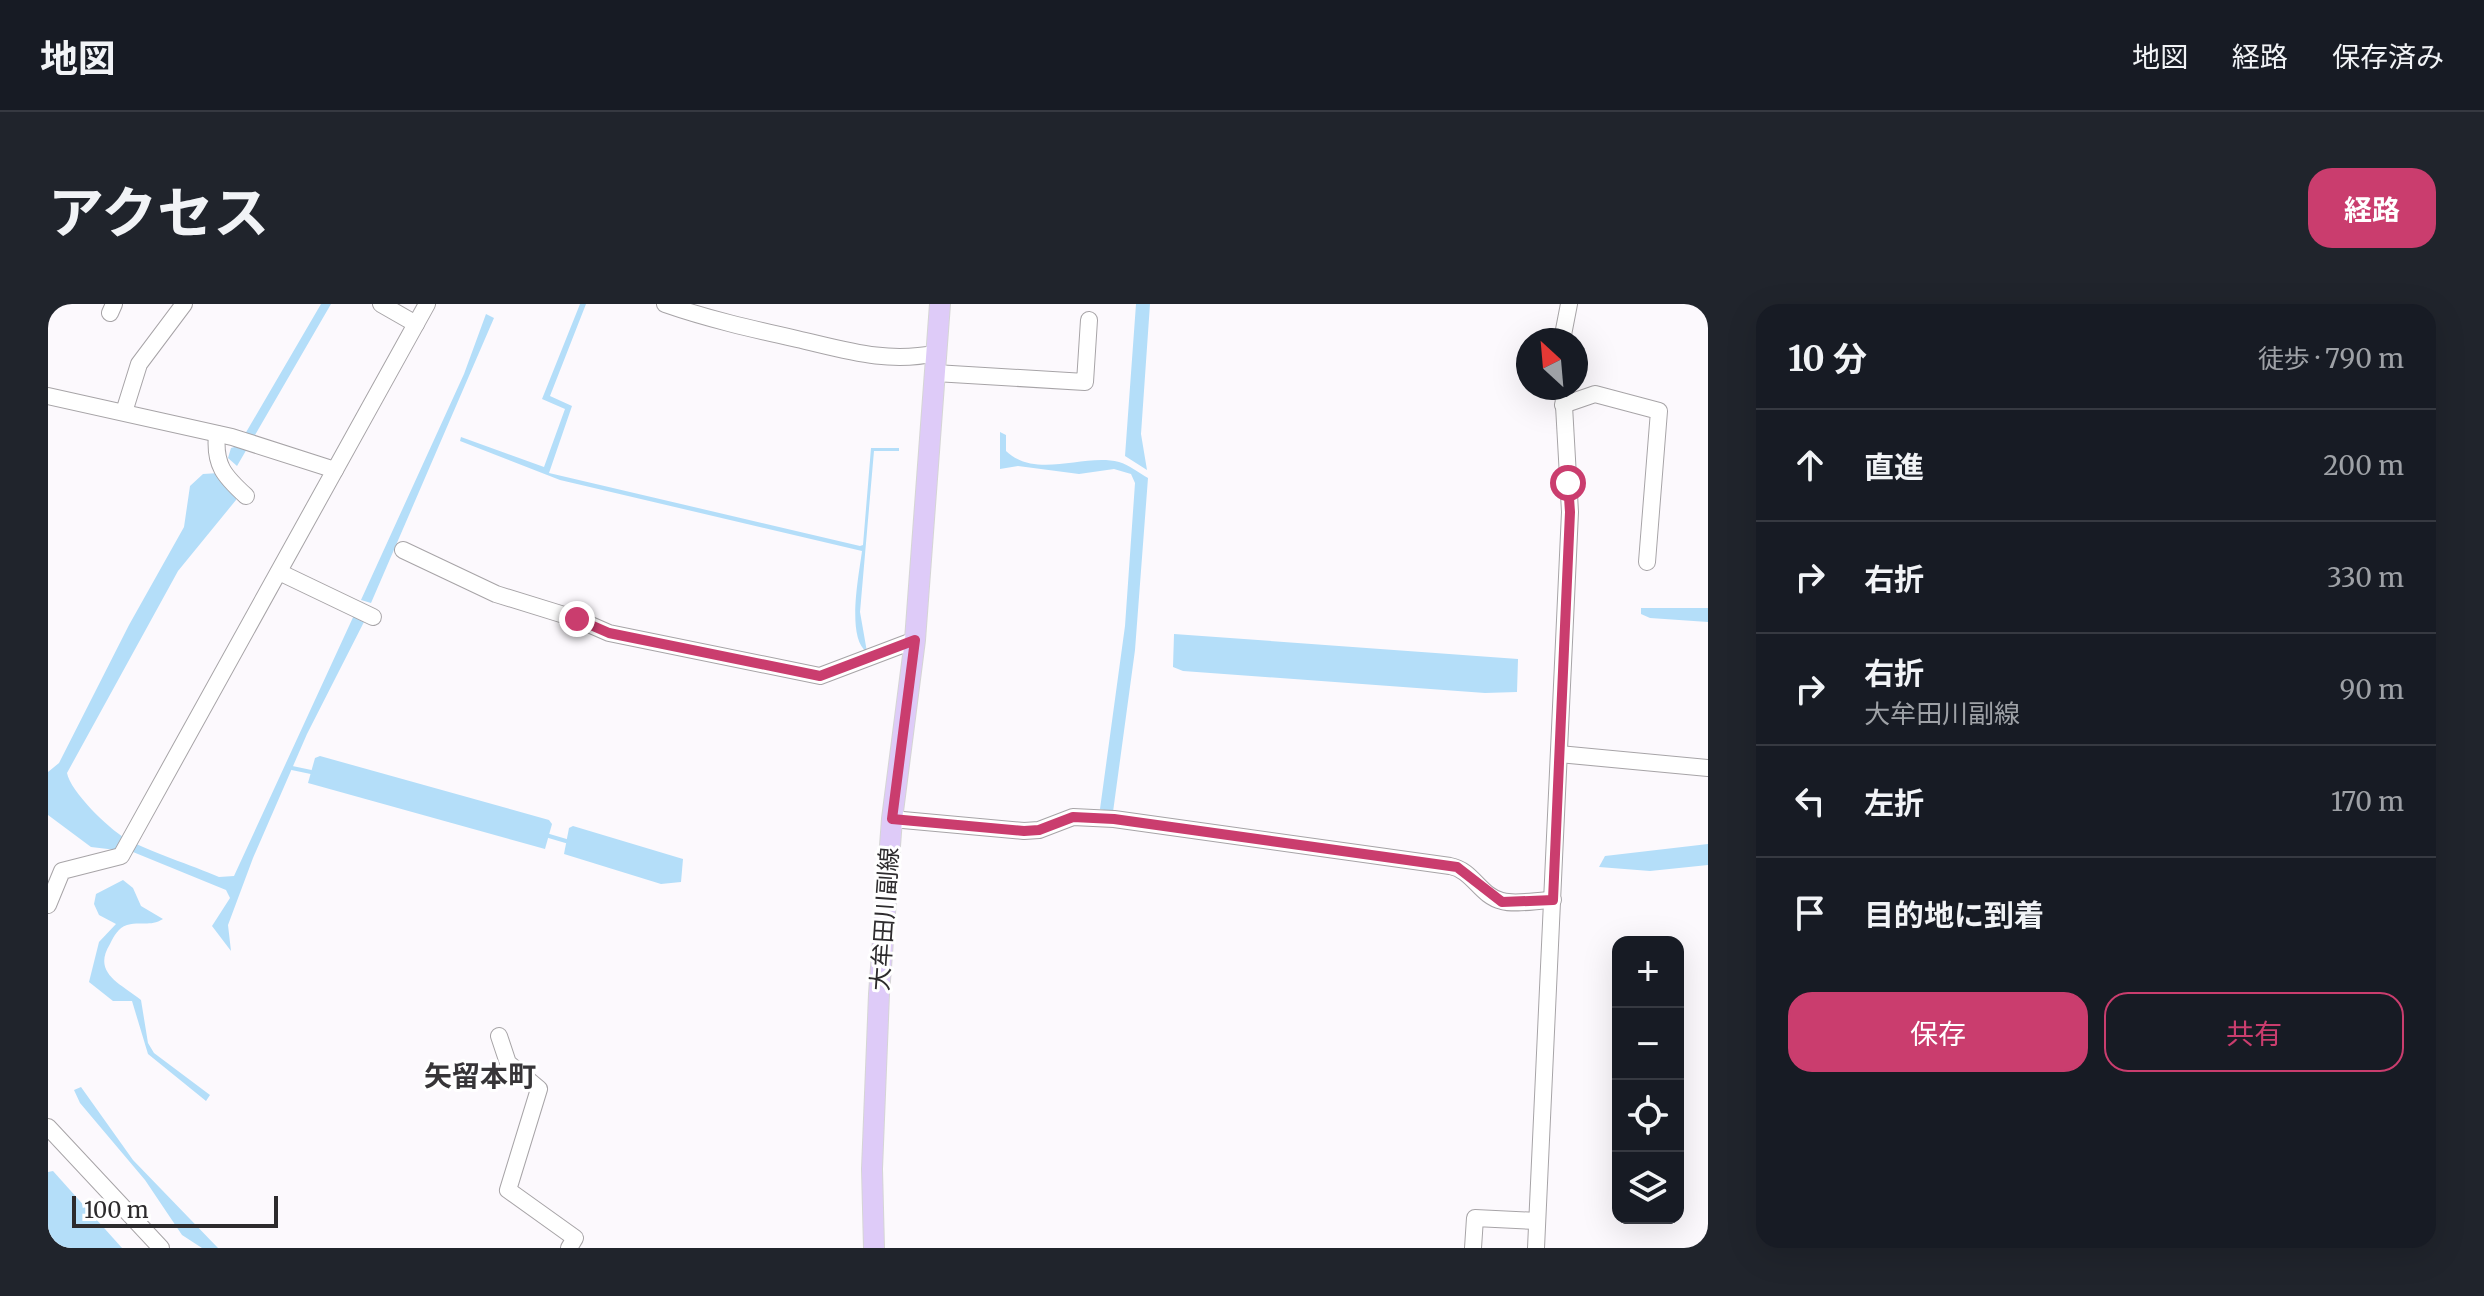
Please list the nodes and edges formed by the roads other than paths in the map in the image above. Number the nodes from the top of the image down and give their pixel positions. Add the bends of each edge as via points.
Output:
1 (184, 304) edge
2 (381, 304) edge
3 (427, 304) edge
4 (665, 304) edge
5 (940, 304) edge
6 (1569, 304) edge
7 (1089, 320) dead end
8 (416, 324) junction
9 (1564, 328) edge
10 (936, 363) junction
11 (1588, 394) edge
12 (48, 396) edge
13 (1563, 400) edge
14 (124, 412) junction
15 (224, 435) junction
16 (335, 470) junction
17 (246, 496) dead end
18 (403, 550) dead end
19 (1647, 562) dead end
20 (279, 572) junction
21 (369, 616) dead end
22 (915, 640) junction
23 (1559, 754) junction
24 (1708, 768) edge
25 (892, 819) junction
26 (55, 867) edge
27 (1553, 900) junction
28 (48, 905) edge
29 (499, 1036) dead end
30 (48, 1127) edge
31 (1537, 1221) junction
32 (161, 1248) edge
33 (569, 1248) edge
34 (874, 1248) edge
35 (1473, 1248) edge
36 (1536, 1248) edge

1 - 14 street via 139,364
2 - 8 street
3 - 8 street
4 - 10 street via 875,357
5 - 10 main road, 大牟田川副線
6 - 9 street
7 - 10 street via 1085,382
8 - 16 street
10 - 22 main road, 大牟田川副線
11 - 19 street via 1659,411
12 - 14 street
13 - 23 street via 1570,512
14 - 15 street
15 - 16 street
15 - 17 street via 215,451 221,472
16 - 20 street
18 - 22 street via 496,594 609,633 820,676
20 - 21 street
20 - 26 street via 121,856
22 - 25 main road, 大牟田川副線
23 - 24 street
23 - 27 street
25 - 27 street via 1024,831 1073,817 1114,819 1457,867 1502,902
25 - 34 main road, 大牟田川副線 via 879,994
26 - 28 street
27 - 31 street
29 - 33 street via 508,1063 539,1089 508,1190 575,1238
30 - 32 street
31 - 35 street via 1475,1218
31 - 36 street

